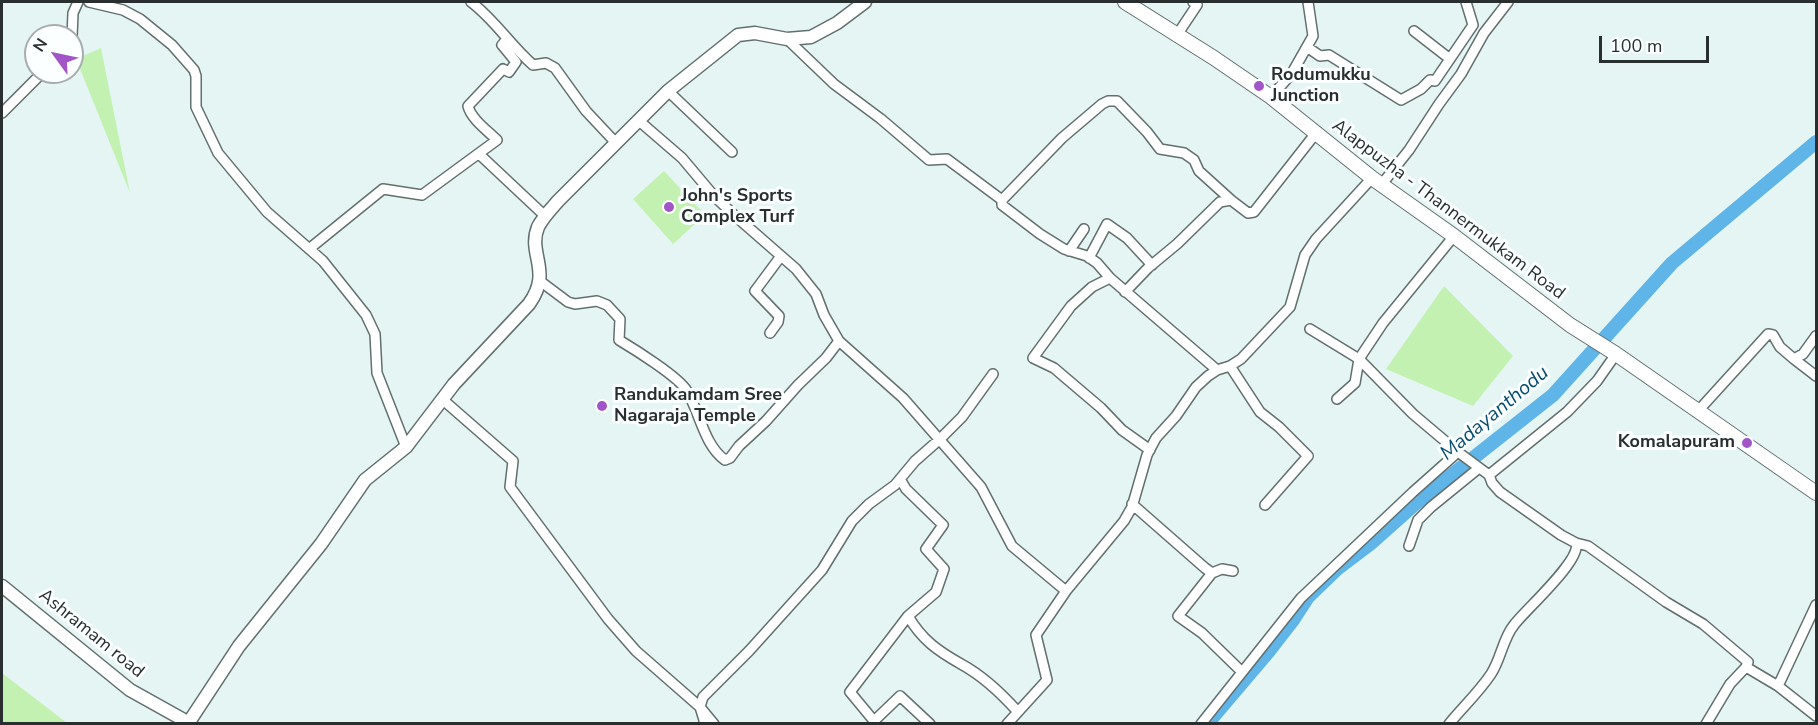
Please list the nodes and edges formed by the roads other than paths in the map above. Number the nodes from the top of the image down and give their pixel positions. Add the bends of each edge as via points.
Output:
1 (78, 2) edge
2 (89, 2) edge
3 (471, 2) edge
4 (865, 2) edge
5 (1125, 2) edge
6 (1193, 2) edge
7 (1308, 2) edge
8 (1466, 2) edge
9 (1508, 2) edge
10 (73, 24) edge
11 (1414, 31) dead end
12 (1177, 34) junction
13 (507, 39) junction
14 (787, 39) junction
15 (1307, 47) junction
16 (1450, 59) junction
17 (31, 84) edge
18 (668, 91) junction
19 (1271, 97) junction
20 (2, 113) edge
21 (638, 120) junction
22 (1316, 133) junction
23 (616, 143) junction
24 (732, 152) dead end
25 (479, 154) junction
26 (1377, 181) junction
27 (1002, 200) junction
28 (1231, 200) junction
29 (545, 216) junction
30 (1084, 229) dead end
31 (1454, 236) junction
32 (309, 249) junction
33 (1069, 251) junction
34 (781, 256) junction
35 (1089, 258) junction
36 (1152, 265) junction
37 (1110, 278) junction
38 (540, 280) junction
39 (1125, 292) junction
40 (1310, 328) dead end
41 (770, 333) dead end
42 (1816, 336) edge
43 (839, 341) junction
44 (1613, 353) junction
45 (1359, 359) junction
46 (1794, 359) junction
47 (1230, 366) junction
48 (1217, 370) junction
49 (993, 374) dead end
50 (1816, 376) edge
51 (442, 399) junction
52 (1337, 399) dead end
53 (1698, 411) junction
54 (940, 439) junction
55 (406, 447) junction
56 (1150, 450) junction
57 (1458, 452) junction
58 (1476, 466) junction
59 (1490, 475) junction
60 (900, 480) junction
61 (1816, 493) edge
62 (1131, 504) junction
63 (1265, 505) dead end
64 (1576, 543) junction
65 (1408, 546) dead end
66 (1233, 571) dead end
67 (1212, 573) junction
68 (2, 586) edge
69 (1066, 591) junction
70 (1816, 605) edge
71 (908, 616) junction
72 (1746, 667) junction
73 (1242, 672) junction
74 (1778, 686) junction
75 (700, 707) junction
76 (1018, 712) junction
77 (1816, 716) edge
78 (190, 723) edge
79 (704, 723) edge
80 (714, 723) edge
81 (930, 723) edge
82 (1007, 723) edge
83 (1201, 723) edge
84 (1449, 723) edge
85 (1706, 723) edge

1 - 10 street
2 - 32 street via 123,10 172,45 194,70 196,107 218,153 267,212
3 - 13 street
4 - 14 street via 811,37
5 - 12 main road, Alappuzha - Thannermukkam Road
6 - 12 street via 1197,5
7 - 15 street via 1313,36
8 - 16 street via 1473,25
9 - 26 street via 1409,150
11 - 16 street
12 - 19 main road, Alappuzha - Thannermukkam Road
13 - 23 street via 533,65 546,63 555,68 586,111
13 - 25 street via 502,45 516,62 508,72 503,69 468,106 475,119 497,140
14 - 18 street via 755,33 738,35
14 - 27 street via 834,84 929,160 947,159
15 - 16 street via 1320,56 1329,55 1401,100 1430,80 1435,81
15 - 19 street via 1292,73
17 - 20 street
18 - 21 street
18 - 24 street
19 - 22 main road, Alappuzha - Thannermukkam Road
21 - 23 street
21 - 34 street
22 - 26 main road, Alappuzha - Thannermukkam Road
22 - 28 street via 1254,212 1248,213
23 - 29 street
25 - 29 street
25 - 32 street via 422,195 383,189
26 - 31 main road, Alappuzha - Thannermukkam Road
26 - 47 street via 1316,239 1305,255 1290,307
27 - 28 street via 1101,104 1117,100 1160,149 1184,153 1194,160 1199,171
27 - 33 street via 1011,212
28 - 36 street via 1220,202
29 - 38 street via 535,241
30 - 33 street
31 - 44 main road, Alappuzha - Thannermukkam Road
31 - 45 street via 1383,322
32 - 55 street via 366,315 375,334 376,373
33 - 35 street
34 - 41 street via 755,291 779,316
34 - 43 street via 816,294
35 - 36 street via 1107,224 1127,238
35 - 37 street
36 - 39 street
37 - 39 street
37 - 56 street via 1092,287 1071,306 1033,358 1054,368
38 - 43 street via 568,302 597,301 608,305 620,319 619,340 686,388 708,437 725,460
38 - 51 street via 529,304
39 - 48 street
40 - 45 street
42 - 46 street via 1803,354
43 - 54 street via 903,398
44 - 53 main road
44 - 59 street via 1597,381 1567,412
45 - 52 street via 1355,383
45 - 57 street via 1413,414
46 - 50 street
46 - 53 street via 1768,334
47 - 48 street
47 - 63 street via 1260,412 1308,456
48 - 56 street via 1196,387
49 - 54 street via 962,417
51 - 55 street
51 - 75 street via 513,461 510,487 608,620 636,651
53 - 61 main road
54 - 60 street
54 - 69 street via 981,487 1012,546
55 - 78 street via 365,480 321,544 239,646
56 - 62 street
57 - 58 street
57 - 73 street via 1301,598
58 - 59 street
58 - 65 street via 1418,520
59 - 64 street via 1500,492
60 - 71 street via 943,525 926,549 944,569 936,592
60 - 75 street via 852,520 822,570 703,697
62 - 67 street
62 - 69 street via 1124,521
64 - 72 street via 1595,550 1703,624 1748,662
64 - 84 street via 1575,554 1507,634 1491,674
66 - 67 street via 1222,569
67 - 73 street via 1178,616 1202,633
68 - 78 street, Ashramam road via 130,690
69 - 76 street via 1036,635 1047,680
70 - 74 street
71 - 76 street via 926,641 1001,693
71 - 81 street via 850,692 874,721 900,696
72 - 74 street
72 - 85 street via 1730,684
73 - 83 street
74 - 77 street
75 - 79 street
75 - 80 street
76 - 82 street

